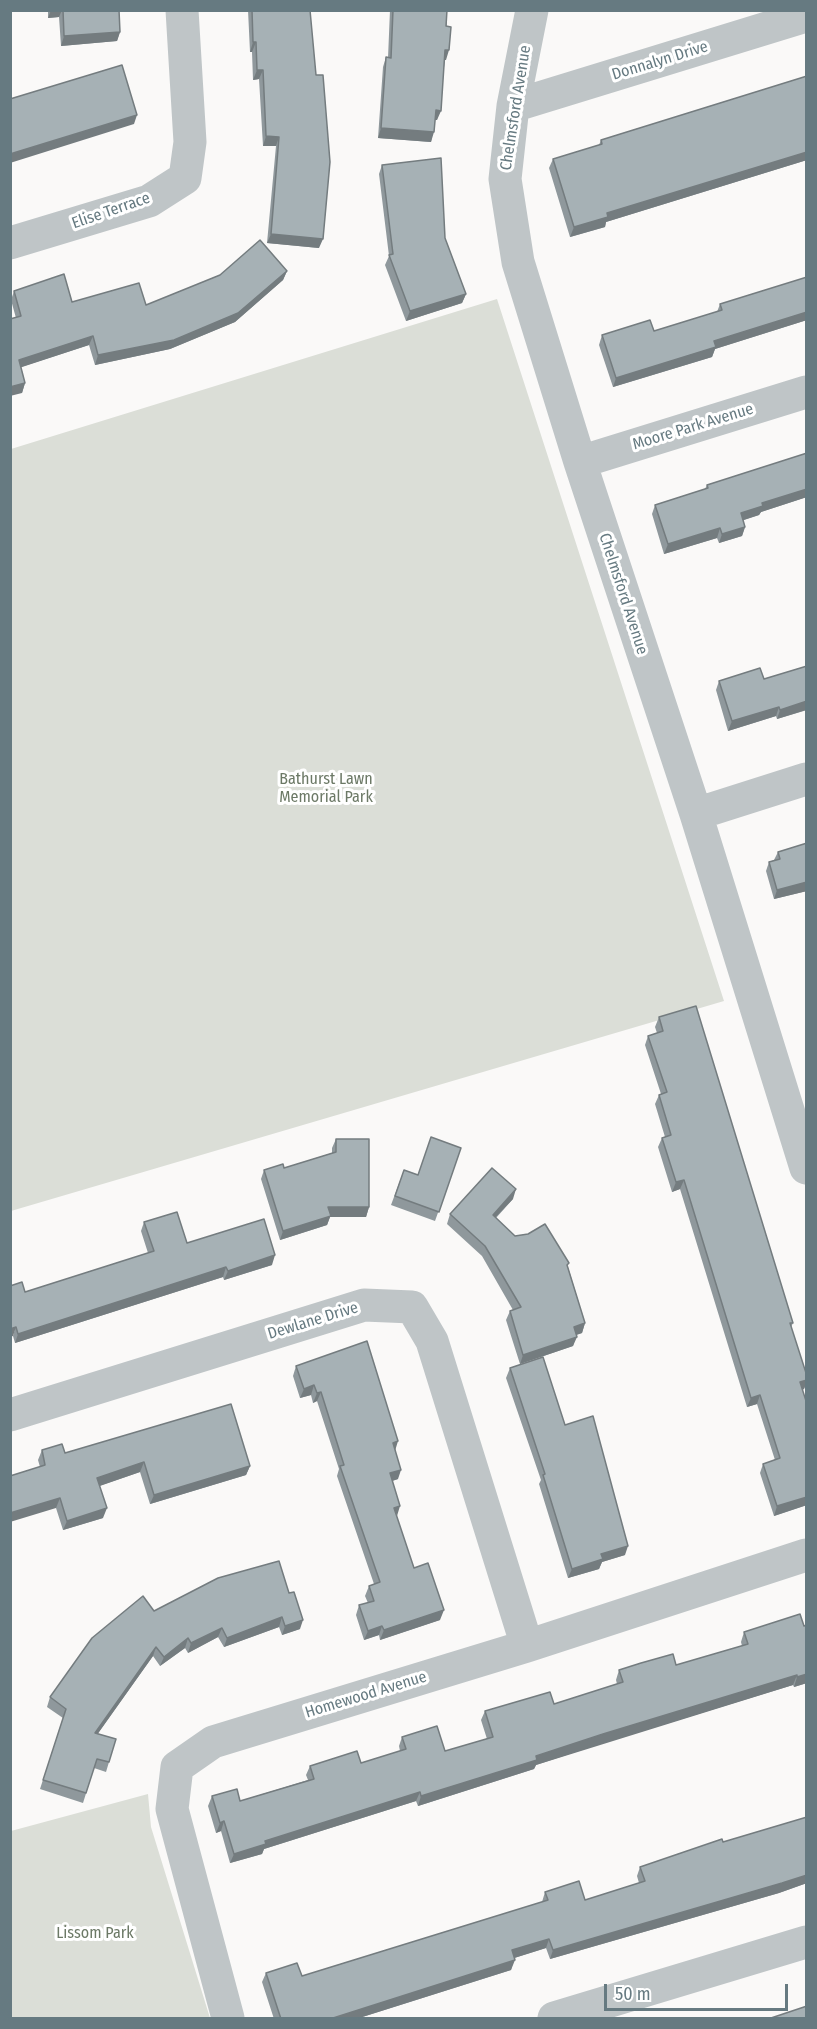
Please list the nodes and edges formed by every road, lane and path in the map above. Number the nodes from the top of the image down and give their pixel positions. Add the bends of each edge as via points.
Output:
1 (182, 10) edge
2 (532, 10) edge
3 (807, 16) edge
4 (513, 106) junction
5 (10, 243) edge
6 (807, 392) edge
7 (580, 462) junction
8 (807, 779) edge
9 (696, 814) junction
10 (807, 1168) edge
11 (10, 1415) edge
12 (807, 1556) edge
13 (527, 1646) junction
14 (807, 1942) edge
15 (228, 2019) edge
16 (554, 2019) edge

1 - 5 street, Elise Terrace via 190,142 185,178 149,201
2 - 4 street, Chelmsford Avenue
3 - 4 street, Donnalyn Drive
4 - 7 street, Chelmsford Avenue via 505,179 518,262
6 - 7 street, Moore Park Avenue
7 - 9 street, Chelmsford Avenue
8 - 9 street
9 - 10 street, Chelmsford Avenue
11 - 13 street, Dewlane Drive via 364,1305 412,1306 432,1341
12 - 13 street, Homewood Avenue
13 - 15 street, Homewood Avenue via 213,1742 177,1767 172,1809
14 - 16 street

